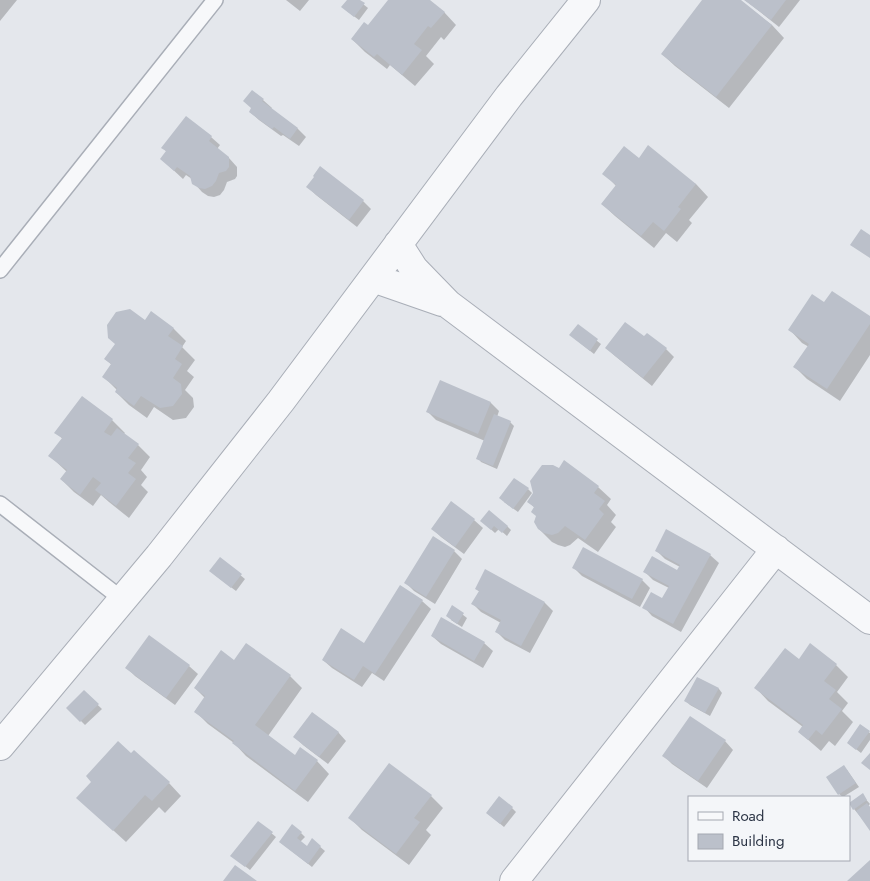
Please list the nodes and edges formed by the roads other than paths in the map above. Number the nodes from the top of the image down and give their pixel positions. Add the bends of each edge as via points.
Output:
1 (214, 0) edge
2 (586, 0) edge
3 (398, 244) junction
4 (0, 270) edge
5 (373, 278) junction
6 (448, 304) junction
7 (0, 504) edge
8 (776, 549) junction
9 (123, 600) junction
10 (870, 620) edge
11 (1, 744) edge
12 (514, 881) edge

1 - 4 lane
2 - 3 street
3 - 5 street
3 - 6 street via 414,269
5 - 6 street
5 - 9 street
6 - 8 street
7 - 9 lane
8 - 10 street
8 - 12 street
9 - 11 street

